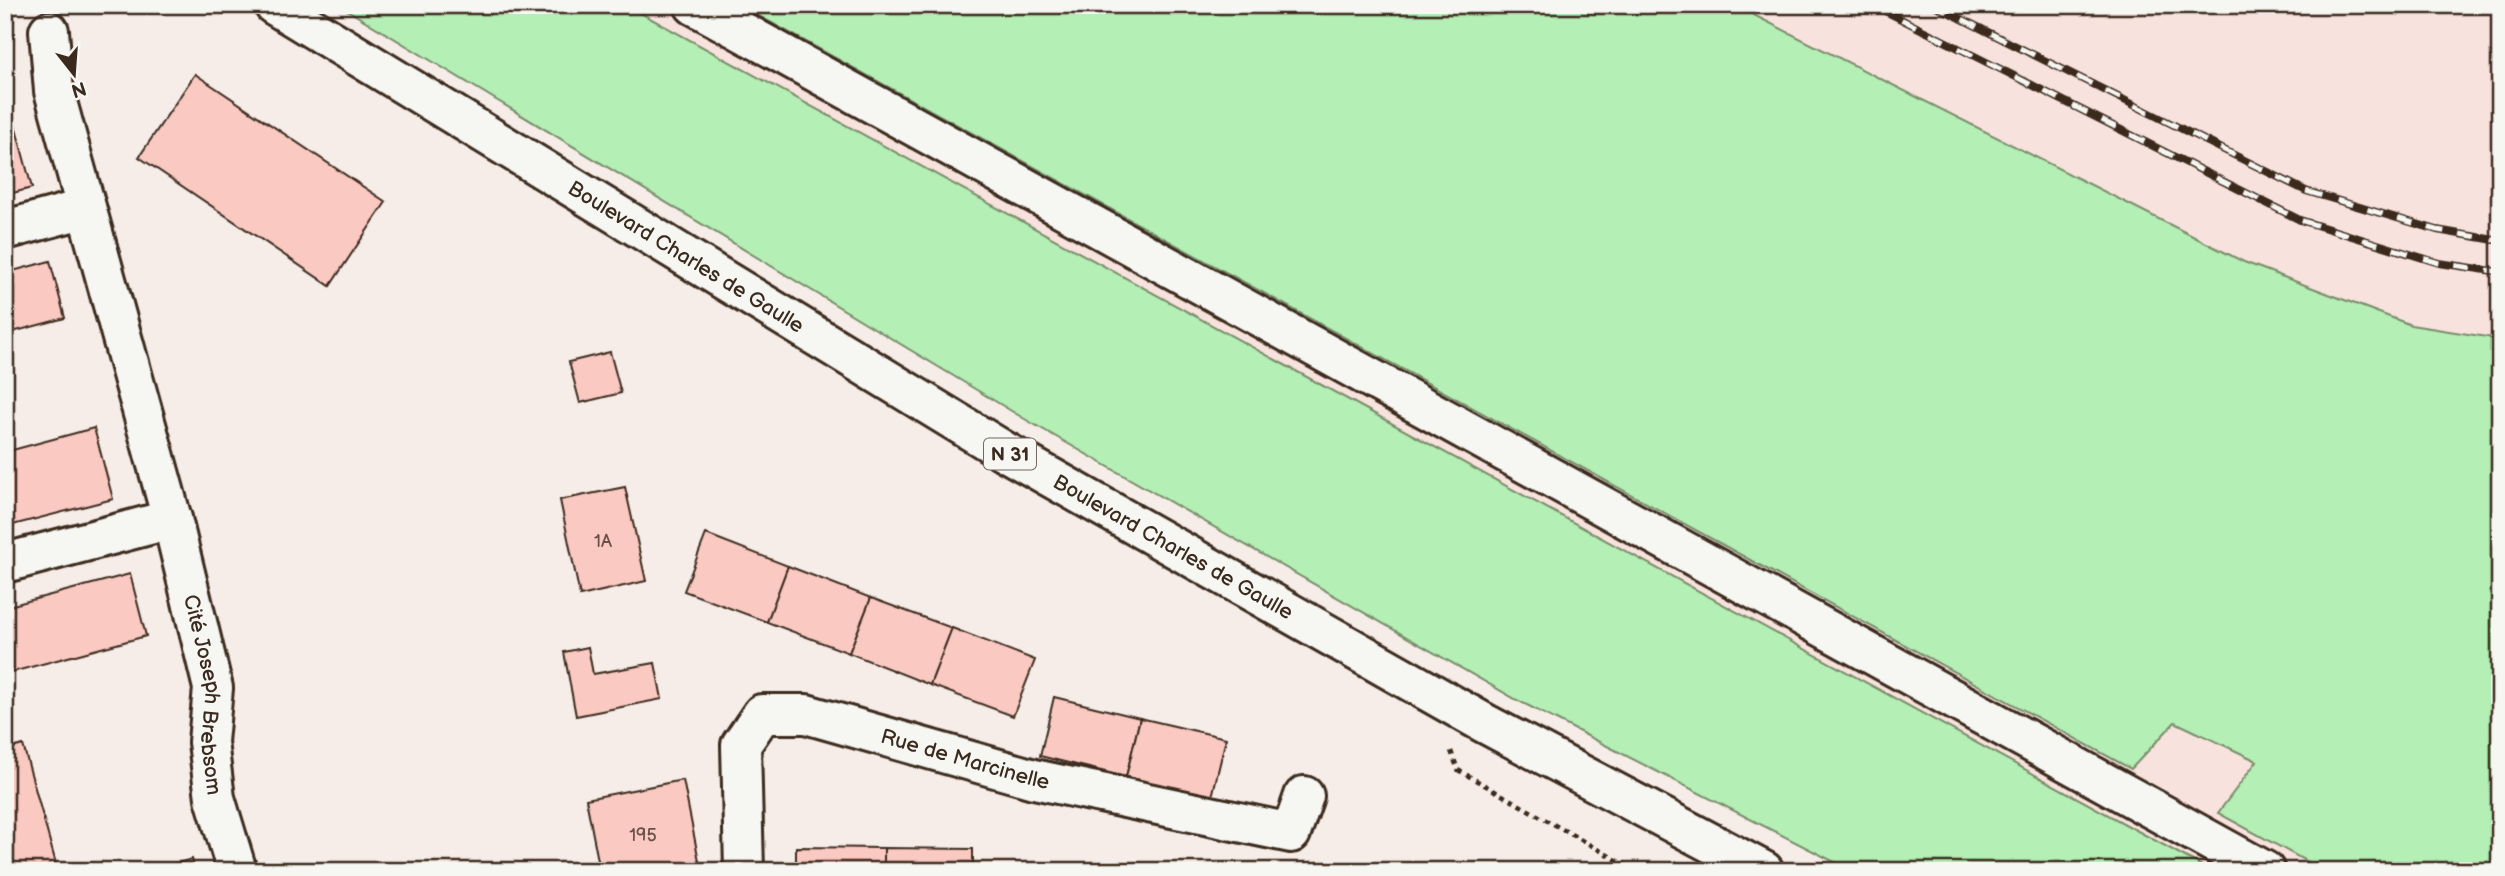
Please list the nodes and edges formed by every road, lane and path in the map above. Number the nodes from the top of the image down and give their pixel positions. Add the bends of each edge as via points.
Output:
1 (274, 5) edge
2 (694, 5) edge
3 (49, 31) dead end
4 (86, 208) junction
5 (5, 230) edge
6 (172, 519) junction
7 (5, 563) edge
8 (1449, 747) dead end
9 (1304, 796) dead end
10 (237, 871) edge
11 (744, 871) edge
12 (1636, 871) edge
13 (1764, 871) edge
14 (2265, 871) edge

1 - 13 street, Boulevard Charles de Gaulle / N 31 via 1004,451 1484,723
2 - 14 street
3 - 4 street, Cité Joseph Brebsom via 54,91
4 - 5 street
4 - 6 street, Cité Joseph Brebsom
6 - 7 street
6 - 10 street, Cité Joseph Brebsom via 213,688 208,742 215,798
8 - 12 path via 1458,770
9 - 11 street, Rue de Marcinelle via 1291,833 1034,779 806,714 761,714 741,745

